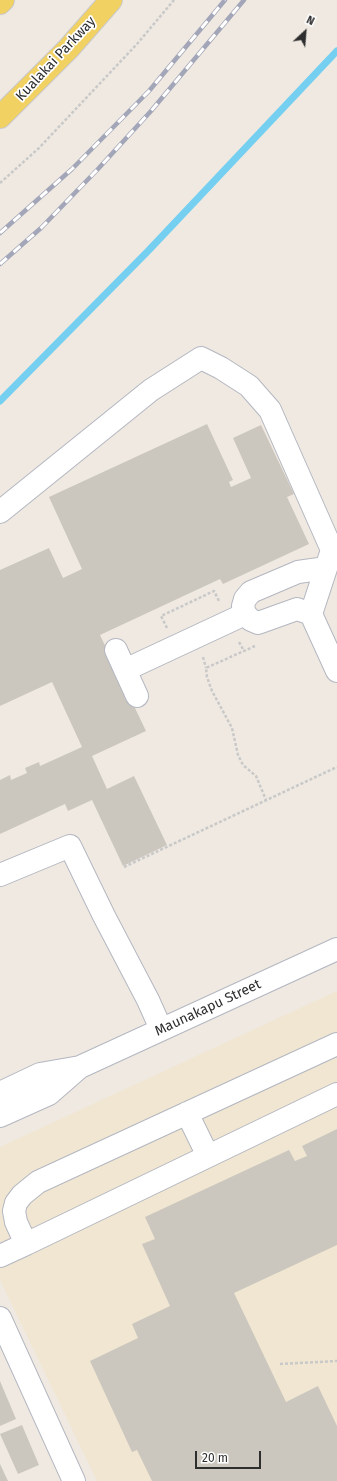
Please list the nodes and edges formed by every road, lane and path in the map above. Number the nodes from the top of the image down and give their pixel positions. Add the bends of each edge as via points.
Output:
1 (3, 0) edge
2 (111, 0) edge
3 (174, 0) edge
4 (0, 3) edge
5 (0, 117) edge
6 (0, 183) edge
7 (0, 512) edge
8 (326, 568) junction
9 (245, 614) junction
10 (312, 614) junction
11 (256, 646) dead end
12 (116, 650) dead end
13 (125, 670) junction
14 (337, 671) edge
15 (137, 696) dead end
16 (337, 768) edge
17 (266, 800) junction
18 (124, 868) dead end
19 (0, 876) edge
20 (337, 949) edge
21 (161, 1029) junction
22 (337, 1044) edge
23 (80, 1067) junction
24 (0, 1093) edge
25 (337, 1094) edge
26 (187, 1113) junction
27 (0, 1116) edge
28 (208, 1156) junction
29 (26, 1244) junction
30 (0, 1256) edge
31 (0, 1318) edge
32 (337, 1361) edge
33 (280, 1364) dead end
34 (74, 1481) edge

1 - 4 main road
2 - 5 main road, Kualakai Parkway via 69,48
3 - 6 path via 137,44 39,148
7 - 8 street via 151,390 201,358 249,386 270,410 332,550
8 - 9 street via 298,572 252,592 243,606
8 - 10 street
9 - 10 street via 258,623 296,609
9 - 13 street
10 - 14 street
11 - 17 path via 206,668 212,691 232,728 238,755 243,765 256,776
12 - 13 street
13 - 15 street
16 - 17 path
17 - 18 path
19 - 21 street via 70,846
20 - 21 street, Maunakapu Street
21 - 23 street, Maunakapu Street
22 - 26 street
23 - 24 street, Maunakapu Street via 40,1074
23 - 27 street, Maunakapu Street via 49,1094
25 - 28 street
26 - 28 street
26 - 29 street via 38,1182 28,1189 19,1199 14,1211
28 - 29 street
29 - 30 street
31 - 34 street
32 - 33 path

